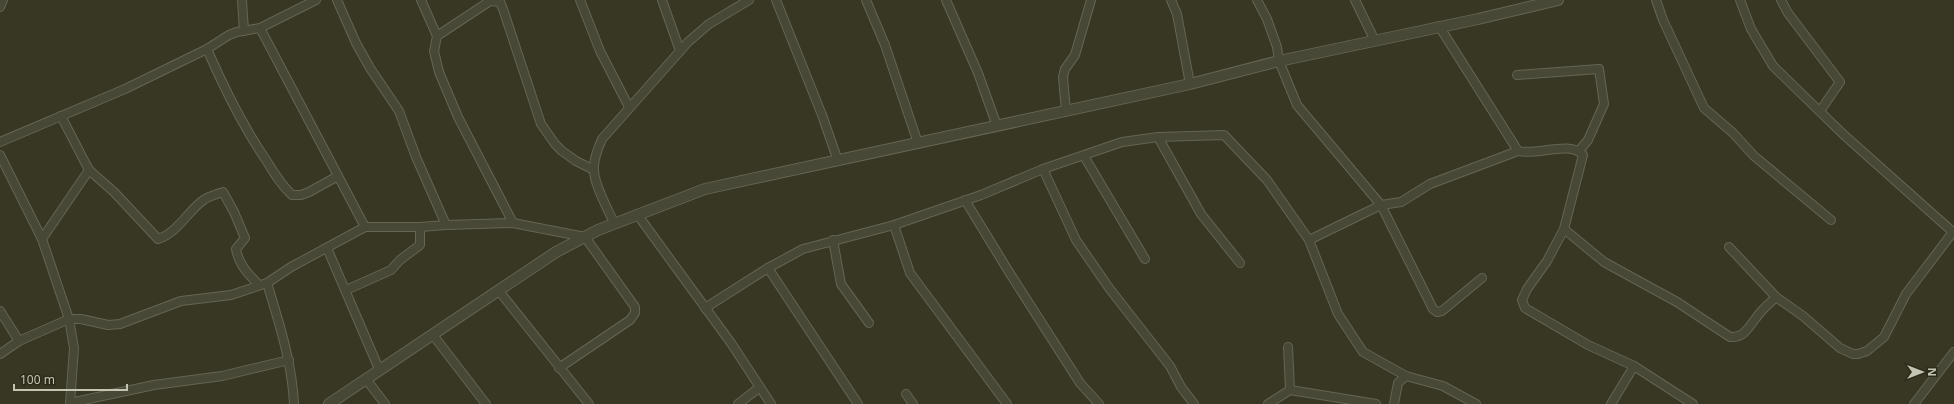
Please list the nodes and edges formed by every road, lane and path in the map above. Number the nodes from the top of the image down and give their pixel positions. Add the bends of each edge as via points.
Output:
1 (3, 0) edge
2 (242, 0) edge
3 (316, 0) edge
4 (338, 0) edge
5 (421, 0) edge
6 (580, 0) edge
7 (662, 0) edge
8 (750, 0) edge
9 (776, 0) edge
10 (866, 0) edge
11 (946, 0) edge
12 (1091, 0) edge
13 (1172, 0) edge
14 (1257, 0) edge
15 (1354, 0) edge
16 (1558, 0) edge
17 (1656, 0) edge
18 (1740, 0) edge
19 (1782, 0) edge
20 (0, 7) edge
21 (1439, 26) junction
22 (260, 28) junction
23 (244, 31) junction
24 (437, 36) junction
25 (1374, 41) junction
26 (207, 49) junction
27 (680, 51) junction
28 (1279, 61) junction
29 (1518, 75) dead end
30 (1190, 84) junction
31 (629, 107) junction
32 (1066, 111) junction
33 (1820, 111) junction
34 (61, 116) junction
35 (997, 126) junction
36 (1158, 136) junction
37 (0, 142) edge
38 (918, 143) junction
39 (1518, 151) junction
40 (1579, 151) junction
41 (0, 155) edge
42 (1084, 156) junction
43 (838, 161) junction
44 (1043, 169) junction
45 (89, 170) junction
46 (594, 170) junction
47 (338, 176) junction
48 (965, 200) junction
49 (1381, 205) junction
50 (637, 214) junction
51 (1832, 220) dead end
52 (513, 223) junction
53 (614, 224) junction
54 (446, 225) junction
55 (894, 225) junction
56 (365, 227) junction
57 (420, 227) junction
58 (1564, 229) junction
59 (1954, 232) edge
60 (585, 237) junction
61 (42, 239) junction
62 (833, 240) junction
63 (1309, 240) junction
64 (1729, 247) dead end
65 (328, 248) junction
66 (1145, 259) dead end
67 (1240, 262) dead end
68 (768, 268) junction
69 (1482, 278) dead end
70 (267, 283) junction
71 (259, 286) junction
72 (346, 290) junction
73 (499, 291) junction
74 (1776, 297) junction
75 (705, 308) junction
76 (0, 311) edge
77 (69, 319) junction
78 (869, 323) dead end
79 (433, 335) junction
80 (19, 341) junction
81 (1288, 347) dead end
82 (1954, 352) edge
83 (0, 354) edge
84 (289, 360) junction
85 (1634, 366) junction
86 (559, 368) junction
87 (379, 369) junction
88 (1406, 376) junction
89 (366, 379) junction
90 (760, 387) junction
91 (1290, 390) junction
92 (906, 394) dead end
93 (70, 404) edge
94 (294, 404) edge
95 (329, 404) edge
96 (385, 404) edge
97 (486, 404) edge
98 (589, 404) edge
99 (738, 404) edge
100 (771, 404) edge
101 (858, 404) edge
102 (913, 404) edge
103 (1007, 404) edge
104 (1099, 404) edge
105 (1194, 404) edge
106 (1268, 404) edge
107 (1376, 404) edge
108 (1394, 404) edge
109 (1476, 404) edge
110 (1611, 404) edge
111 (1693, 404) edge
112 (1914, 404) edge

1 - 20 street
2 - 23 street
3 - 22 street
4 - 54 street via 356,43 399,111
5 - 24 street
6 - 31 street via 600,51
7 - 27 street
8 - 27 street via 709,24
9 - 43 street
10 - 38 street via 885,45
11 - 35 street via 978,73
12 - 32 street via 1075,55 1062,77
13 - 30 street
14 - 28 street via 1268,19
15 - 25 street
16 - 21 street
17 - 51 street via 1704,108 1733,133 1754,156
18 - 33 street via 1751,29 1773,66
19 - 33 street via 1788,13 1840,82
21 - 25 street
21 - 39 street
22 - 23 street
22 - 47 street
23 - 26 street via 229,35
24 - 46 street via 490,0 500,2 542,124 562,151
24 - 52 street via 434,48 439,72 458,117
25 - 28 street
26 - 34 street via 125,89
26 - 47 street via 226,93 284,187 292,195 301,195
27 - 31 street
28 - 30 street
28 - 49 street via 1297,105
29 - 40 street via 1599,69 1604,104 1588,140
30 - 32 street
31 - 46 street via 602,139
32 - 35 street
33 - 59 street
34 - 37 street
34 - 45 street
35 - 38 street
36 - 42 street via 1122,142
36 - 63 street via 1224,135 1267,180
36 - 67 street via 1201,214
38 - 43 street
39 - 40 street via 1527,153 1571,148
39 - 49 street via 1430,184 1401,202
40 - 58 street via 1583,155 1583,160
41 - 61 street
42 - 44 street
42 - 66 street
43 - 50 street via 705,189
44 - 48 street
44 - 105 street via 1076,240 1109,288 1170,366
45 - 61 street
45 - 71 street via 114,192 158,239 164,238 205,199 223,192 245,238 236,249 238,260
46 - 53 street
47 - 56 street
48 - 55 street
48 - 104 street via 1080,383
49 - 63 street
49 - 69 street via 1433,309 1437,312 1442,311
50 - 53 street
50 - 75 street
52 - 54 street
52 - 60 street
53 - 60 street
54 - 57 street
55 - 62 street
55 - 103 street via 910,273
56 - 57 street
56 - 65 street
57 - 72 street via 420,245 391,270
58 - 74 street via 1604,262 1677,302 1730,337 1740,336 1747,331 1756,317
58 - 85 street via 1547,261 1527,289 1522,300 1526,308 1588,345
59 - 74 street via 1906,294 1884,337 1867,352 1853,354 1840,348
60 - 73 street via 556,252
60 - 86 street via 635,307 635,313 630,320
61 - 77 street
62 - 68 street via 803,249
62 - 78 street via 841,284
63 - 88 street via 1338,314 1354,340 1363,352
64 - 74 street
65 - 70 street
65 - 72 street
68 - 75 street
68 - 101 street
70 - 71 street
70 - 84 street
71 - 77 street via 231,295 181,301 120,324 108,325
72 - 87 street
73 - 79 street
73 - 86 street
75 - 90 street
76 - 80 street
77 - 80 street
77 - 93 street via 74,348
79 - 87 street
79 - 97 street
80 - 83 street
81 - 91 street
82 - 112 street
84 - 93 street via 222,376 154,385
84 - 94 street
85 - 110 street
85 - 111 street
86 - 98 street
87 - 89 street
88 - 108 street via 1398,383
88 - 109 street via 1443,386
89 - 95 street
89 - 96 street
90 - 99 street
90 - 100 street
91 - 106 street
91 - 107 street
92 - 102 street

